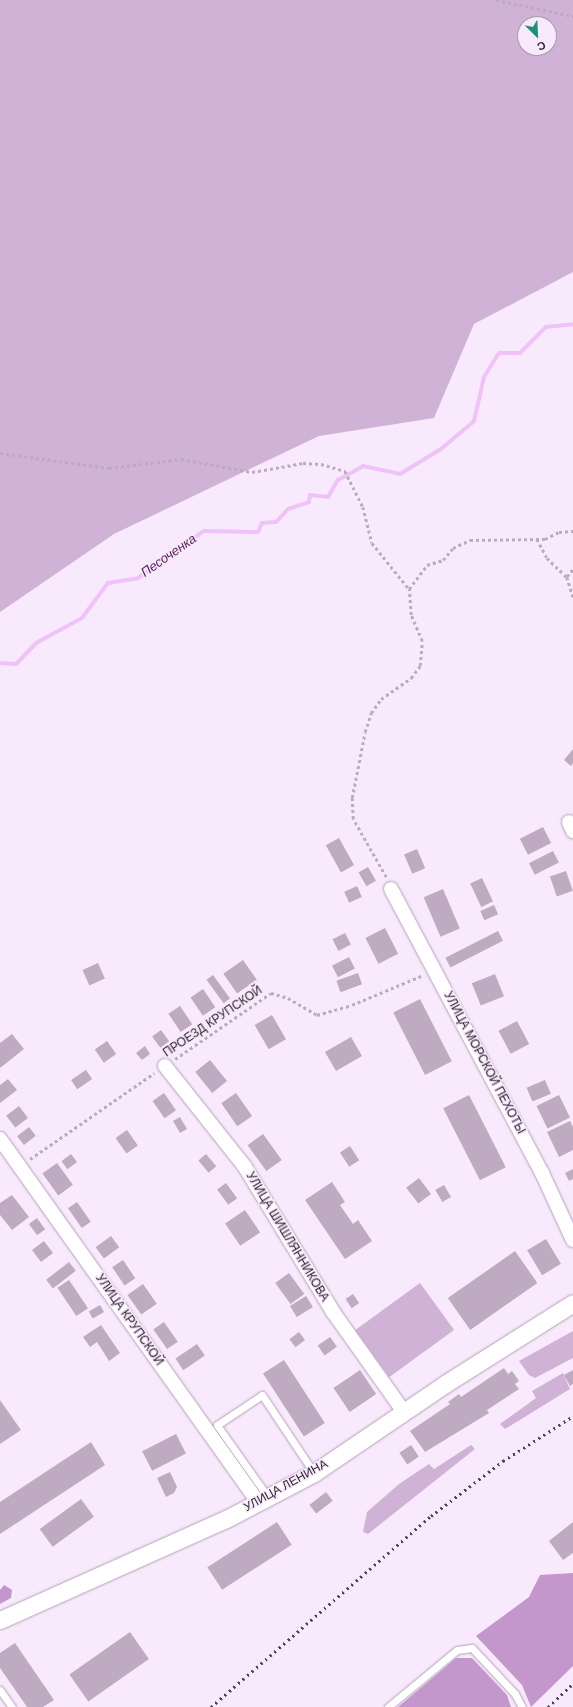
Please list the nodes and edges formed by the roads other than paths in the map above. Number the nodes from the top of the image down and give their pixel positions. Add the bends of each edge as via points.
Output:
1 (391, 889) road end
2 (165, 1066) road end
3 (0, 1139) edge
4 (573, 1240) edge
5 (573, 1303) edge
6 (404, 1412) junction
7 (314, 1473) junction
8 (263, 1499) junction
9 (0, 1620) edge
10 (0, 1690) edge
11 (12, 1707) edge
12 (388, 1707) edge
13 (522, 1707) edge

1 - 4 street, УЛИЦА МОРСКОЙ ПЕХОТЫ via 542,1173
2 - 6 street, УЛИЦА ШИШЛЯННИКОВА via 245,1167 332,1312
3 - 8 street, УЛИЦА КРУПСКОЙ
5 - 6 street, УЛИЦА ЛЕНИНА
6 - 7 street, УЛИЦА ЛЕНИНА
7 - 8 street, УЛИЦА ЛЕНИНА
7 - 8 lane via 262,1395 217,1425
8 - 9 street, УЛИЦА ЛЕНИНА
10 - 11 lane
12 - 13 lane via 457,1650 472,1648 515,1694

